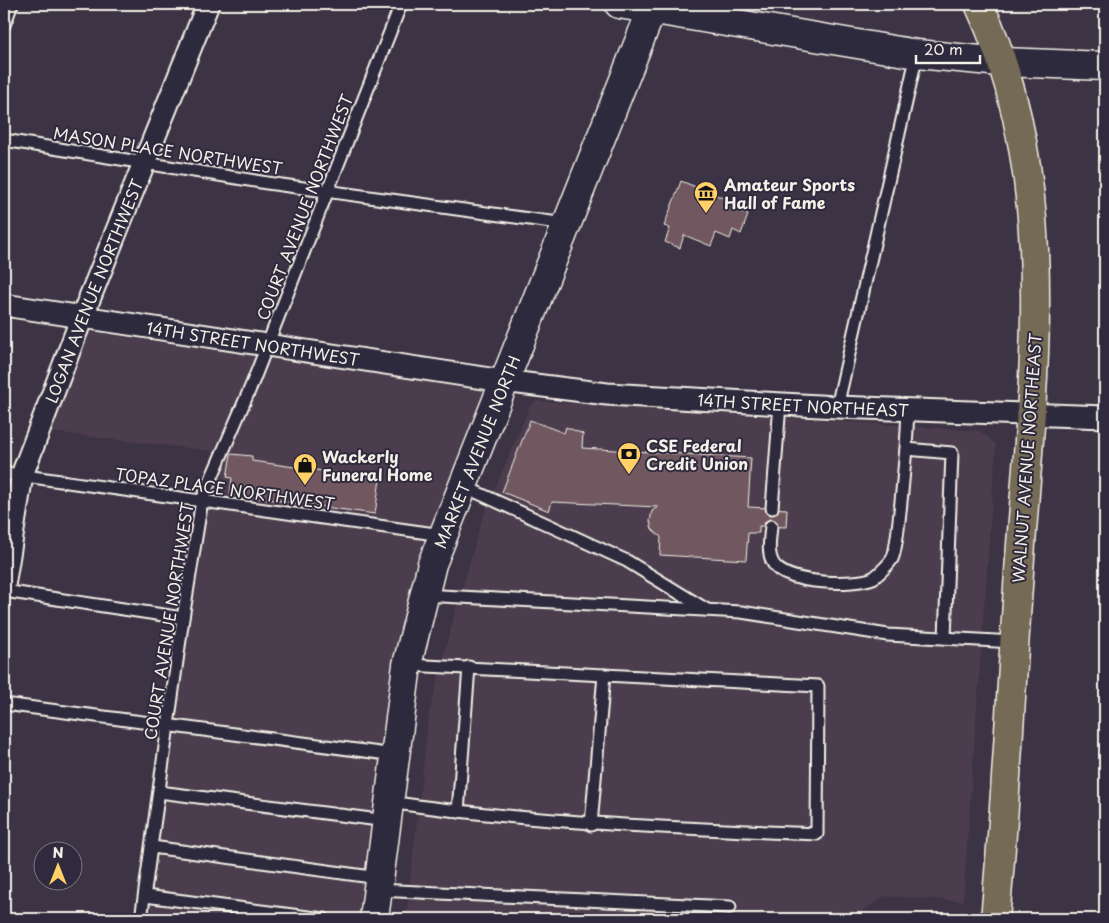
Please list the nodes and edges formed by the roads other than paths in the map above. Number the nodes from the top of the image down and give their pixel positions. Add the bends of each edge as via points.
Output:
1 (12, 4) edge
2 (208, 4) edge
3 (401, 4) edge
4 (620, 4) edge
5 (979, 4) edge
6 (653, 6) edge
7 (4, 25) edge
8 (918, 54) junction
9 (1001, 62) junction
10 (1105, 66) edge
11 (4, 140) edge
12 (144, 163) junction
13 (328, 191) junction
14 (566, 224) junction
15 (4, 305) edge
16 (82, 317) junction
17 (267, 345) junction
18 (503, 380) junction
19 (780, 404) junction
20 (837, 407) junction
21 (908, 410) junction
22 (1030, 414) junction
23 (1105, 417) edge
24 (906, 449) junction
25 (13, 474) edge
26 (462, 485) junction
27 (202, 500) junction
28 (772, 508) dead end
29 (771, 526) dead end
30 (442, 535) junction
31 (4, 586) edge
32 (4, 591) edge
33 (424, 594) junction
34 (709, 611) junction
35 (183, 618) junction
36 (945, 638) junction
37 (1014, 642) junction
38 (407, 665) junction
39 (469, 667) junction
40 (604, 675) junction
41 (4, 704) edge
42 (168, 725) junction
43 (395, 755) junction
44 (159, 792) junction
45 (388, 811) junction
46 (458, 812) junction
47 (592, 824) junction
48 (152, 847) junction
49 (379, 884) junction
50 (145, 896) junction
51 (730, 907) dead end
52 (141, 919) edge
53 (324, 919) edge
54 (374, 919) edge
55 (995, 919) edge

1 - 7 lane
2 - 12 street, LOGAN AVENUE NORTHWEST
3 - 13 lane, COURT AVENUE NORTHWEST
4 - 6 street
5 - 9 main road, WALNUT AVENUE NORTHEAST
6 - 8 street
6 - 14 street, MARKET AVENUE NORTH
8 - 9 street
8 - 20 lane
9 - 10 street
9 - 22 main road, WALNUT AVENUE NORTHEAST via 1022,143 1034,239 1036,288
11 - 12 lane, MASON PLACE NORTHWEST
12 - 13 lane, MASON PLACE NORTHWEST
12 - 16 street, LOGAN AVENUE NORTHWEST
13 - 14 lane, MASON PLACE NORTHWEST
13 - 17 lane, COURT AVENUE NORTHWEST
14 - 18 street, MARKET AVENUE NORTH
15 - 16 street, 14TH STREET NORTHWEST
16 - 17 street, 14TH STREET NORTHWEST
16 - 25 street, LOGAN AVENUE NORTHWEST
17 - 18 street, 14TH STREET NORTHWEST
17 - 27 lane, COURT AVENUE NORTHWEST
18 - 19 street, 14TH STREET NORTHEAST via 606,394
18 - 26 street, MARKET AVENUE NORTH
19 - 20 street, 14TH STREET NORTHEAST
19 - 28 lane
20 - 21 street, 14TH STREET NORTHEAST
21 - 22 street, 14TH STREET NORTHEAST
21 - 24 lane
22 - 23 street, 14TH STREET NORTHEAST
22 - 37 main road, WALNUT AVENUE NORTHEAST
24 - 29 lane via 893,558 874,578 838,584 792,576 776,568 769,550
24 - 36 lane via 952,453
25 - 27 lane, TOPAZ PLACE NORTHWEST
25 - 31 street, LOGAN AVENUE NORTHWEST
26 - 30 street, MARKET AVENUE NORTH
26 - 34 lane via 627,561
27 - 30 lane, TOPAZ PLACE NORTHWEST
27 - 35 lane, COURT AVENUE NORTHWEST
30 - 33 street, MARKET AVENUE NORTH
32 - 35 lane
33 - 34 lane
33 - 38 street, MARKET AVENUE NORTH
34 - 36 lane via 741,612 888,635
35 - 42 lane, COURT AVENUE NORTHWEST
36 - 37 lane
37 - 55 main road, WALNUT AVENUE NORTHEAST
38 - 39 lane
38 - 43 street, MARKET AVENUE NORTH
39 - 40 lane
39 - 46 lane
40 - 47 lane
40 - 47 lane via 818,686 817,834
41 - 42 lane
42 - 43 lane
42 - 44 lane, COURT AVENUE NORTHWEST
43 - 45 street, MARKET AVENUE NORTH
44 - 45 lane
44 - 48 lane, COURT AVENUE NORTHWEST
45 - 46 lane
45 - 49 street, MARKET AVENUE NORTH
46 - 47 lane
48 - 49 lane
48 - 50 lane, COURT AVENUE NORTHWEST
49 - 51 lane
49 - 54 street, MARKET AVENUE NORTH
50 - 52 lane, COURT AVENUE NORTHWEST
50 - 53 lane

